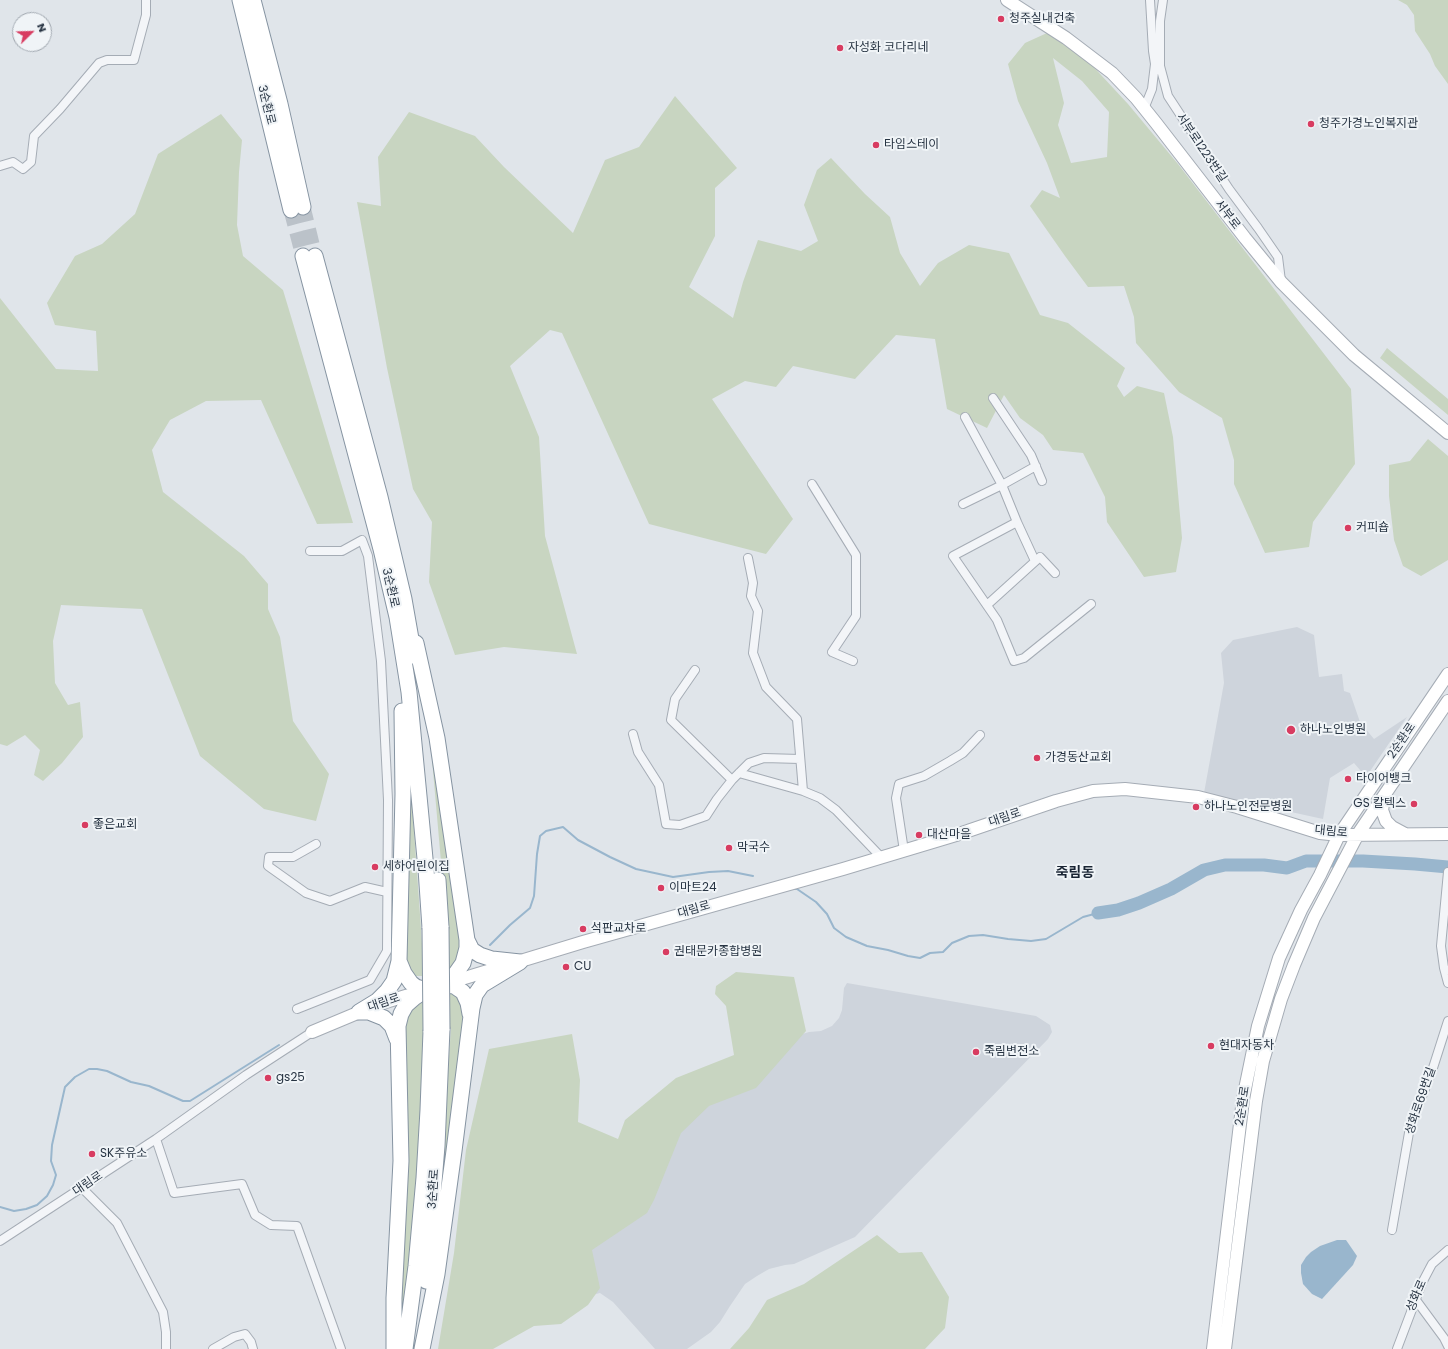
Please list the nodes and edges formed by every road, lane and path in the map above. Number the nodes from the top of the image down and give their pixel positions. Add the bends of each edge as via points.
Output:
1 (146, 0) edge
2 (240, 0) edge
3 (253, 0) edge
4 (1007, 0) edge
5 (1150, 0) edge
6 (1163, 0) edge
7 (1151, 22) junction
8 (1160, 23) junction
9 (1144, 109) junction
10 (0, 166) edge
11 (1281, 282) junction
12 (993, 398) dead end
13 (965, 417) dead end
14 (1448, 433) edge
15 (1036, 466) junction
16 (1042, 481) dead end
17 (812, 484) dead end
18 (1002, 485) junction
19 (964, 504) dead end
20 (1017, 522) junction
21 (310, 551) dead end
22 (393, 553) junction
23 (748, 558) dead end
24 (1035, 561) junction
25 (1055, 573) dead end
26 (388, 577) junction
27 (1091, 604) dead end
28 (987, 605) junction
29 (853, 661) dead end
30 (695, 670) dead end
31 (1448, 674) edge
32 (1448, 701) edge
33 (633, 734) dead end
34 (980, 735) dead end
35 (800, 759) junction
36 (739, 773) junction
37 (732, 780) junction
38 (803, 791) junction
39 (1384, 796) junction
40 (1358, 834) junction
41 (1406, 834) junction
42 (1448, 834) edge
43 (1339, 835) junction
44 (316, 844) dead end
45 (904, 851) junction
46 (881, 857) junction
47 (1448, 872) edge
48 (1447, 889) edge
49 (387, 892) junction
50 (436, 928) junction
51 (467, 940) junction
52 (399, 961) junction
53 (520, 962) junction
54 (1446, 969) edge
55 (1448, 983) edge
56 (444, 985) junction
57 (426, 990) junction
58 (297, 1008) dead end
59 (359, 1012) junction
60 (470, 1017) junction
61 (1448, 1022) edge
62 (436, 1030) junction
63 (312, 1032) joint
64 (398, 1040) junction
65 (156, 1139) junction
66 (82, 1188) junction
67 (1392, 1230) dead end
68 (0, 1241) edge
69 (1448, 1250) edge
70 (1416, 1300) junction
71 (1448, 1346) edge
72 (166, 1349) edge
73 (213, 1349) edge
74 (253, 1349) edge
75 (341, 1349) edge
76 (394, 1349) edge
77 (405, 1349) edge
78 (418, 1349) edge
79 (422, 1349) edge
80 (1213, 1349) edge
81 (1225, 1349) edge
82 (1397, 1349) edge

1 - 10 street via 146,15 134,60 107,60 99,63 34,136 31,162 23,169 13,162
2 - 3 highway, 3순환로 via 297,208 280,104
4 - 9 street, 서부로 via 1097,61 1112,73
5 - 7 street
6 - 8 street, 서부로1223번길
7 - 8 street
7 - 9 street via 1155,64 1152,89
8 - 11 street, 서부로1223번길 via 1160,66 1168,96 1229,189 1278,257
9 - 11 street, 서부로
11 - 14 street, 서부로 via 1354,355
12 - 15 street
13 - 18 street
15 - 16 street
15 - 18 street
17 - 29 street via 856,555 856,616 832,652
18 - 19 street
18 - 20 street
20 - 24 street
20 - 28 street via 953,556
21 - 49 street via 342,551 362,540 368,556 381,661 388,800
22 - 26 highway, 3순환로 via 380,496 309,256
22 - 50 highway, 3순환로 via 404,599 416,672 430,800
22 - 51 highway via 431,706
23 - 35 street via 753,583 751,596 758,611 753,653 766,687 797,719
24 - 25 street via 1040,556
24 - 28 street
26 - 50 highway, 3순환로 via 409,692 426,869
26 - 52 highway via 402,709 403,794
27 - 28 street via 1024,658 1014,661 997,620
30 - 37 street via 675,699 671,720
31 - 43 street, 2순환로
32 - 39 street, 2순환로
33 - 37 street via 638,752 659,785 666,824 680,825 706,816
34 - 45 street via 950,761 924,776 899,784 896,798
35 - 36 street via 764,758 749,763
35 - 38 street
36 - 37 street
36 - 38 street
38 - 46 street via 820,798 836,810
39 - 40 street, 2순환로
39 - 41 street via 1384,818 1392,827
40 - 41 street, 대림로
40 - 43 street, 대림로
40 - 81 street, 2순환로 via 1314,918 1294,965 1263,1061 1248,1155
41 - 42 street, 대림로
43 - 45 street, 대림로 via 1315,832 1198,796 1125,789 1093,791 1056,801
43 - 80 street, 2순환로 via 1279,958 1251,1058 1236,1152
44 - 49 street via 293,857 269,857 268,866 306,893 330,901 365,887
45 - 46 street, 대림로
46 - 53 street, 대림로
47 - 48 street
48 - 54 street via 1441,946
49 - 58 street via 387,951 370,980
50 - 62 highway, bridge
51 - 53 highway via 472,950 480,956
51 - 56 highway via 468,948 463,963
52 - 57 highway via 411,983
52 - 59 highway via 394,980 387,991
53 - 56 street, 대림로
53 - 60 highway via 482,985 474,999
54 - 55 street
56 - 57 street, 대림로
56 - 60 highway via 454,986 463,992
57 - 59 street, 대림로
57 - 64 highway via 403,1009 398,1026
59 - 63 street, 대림로
59 - 64 highway via 375,1013 384,1018 392,1026
60 - 79 highway via 439,1258
61 - 67 street, 성화로69번길 via 1410,1127
62 - 77 highway, 3순환로 via 416,1266
62 - 78 highway, 3순환로 via 437,1146
63 - 65 street, 대림로
64 - 76 highway via 401,1161
65 - 66 street, 대림로
65 - 75 street via 174,1194 242,1184 255,1215 271,1225 298,1226
66 - 68 street, 대림로
66 - 72 street via 117,1223 163,1312
69 - 70 street, 성화로 via 1432,1264
70 - 71 street
70 - 82 street, 성화로
73 - 74 street via 245,1334

